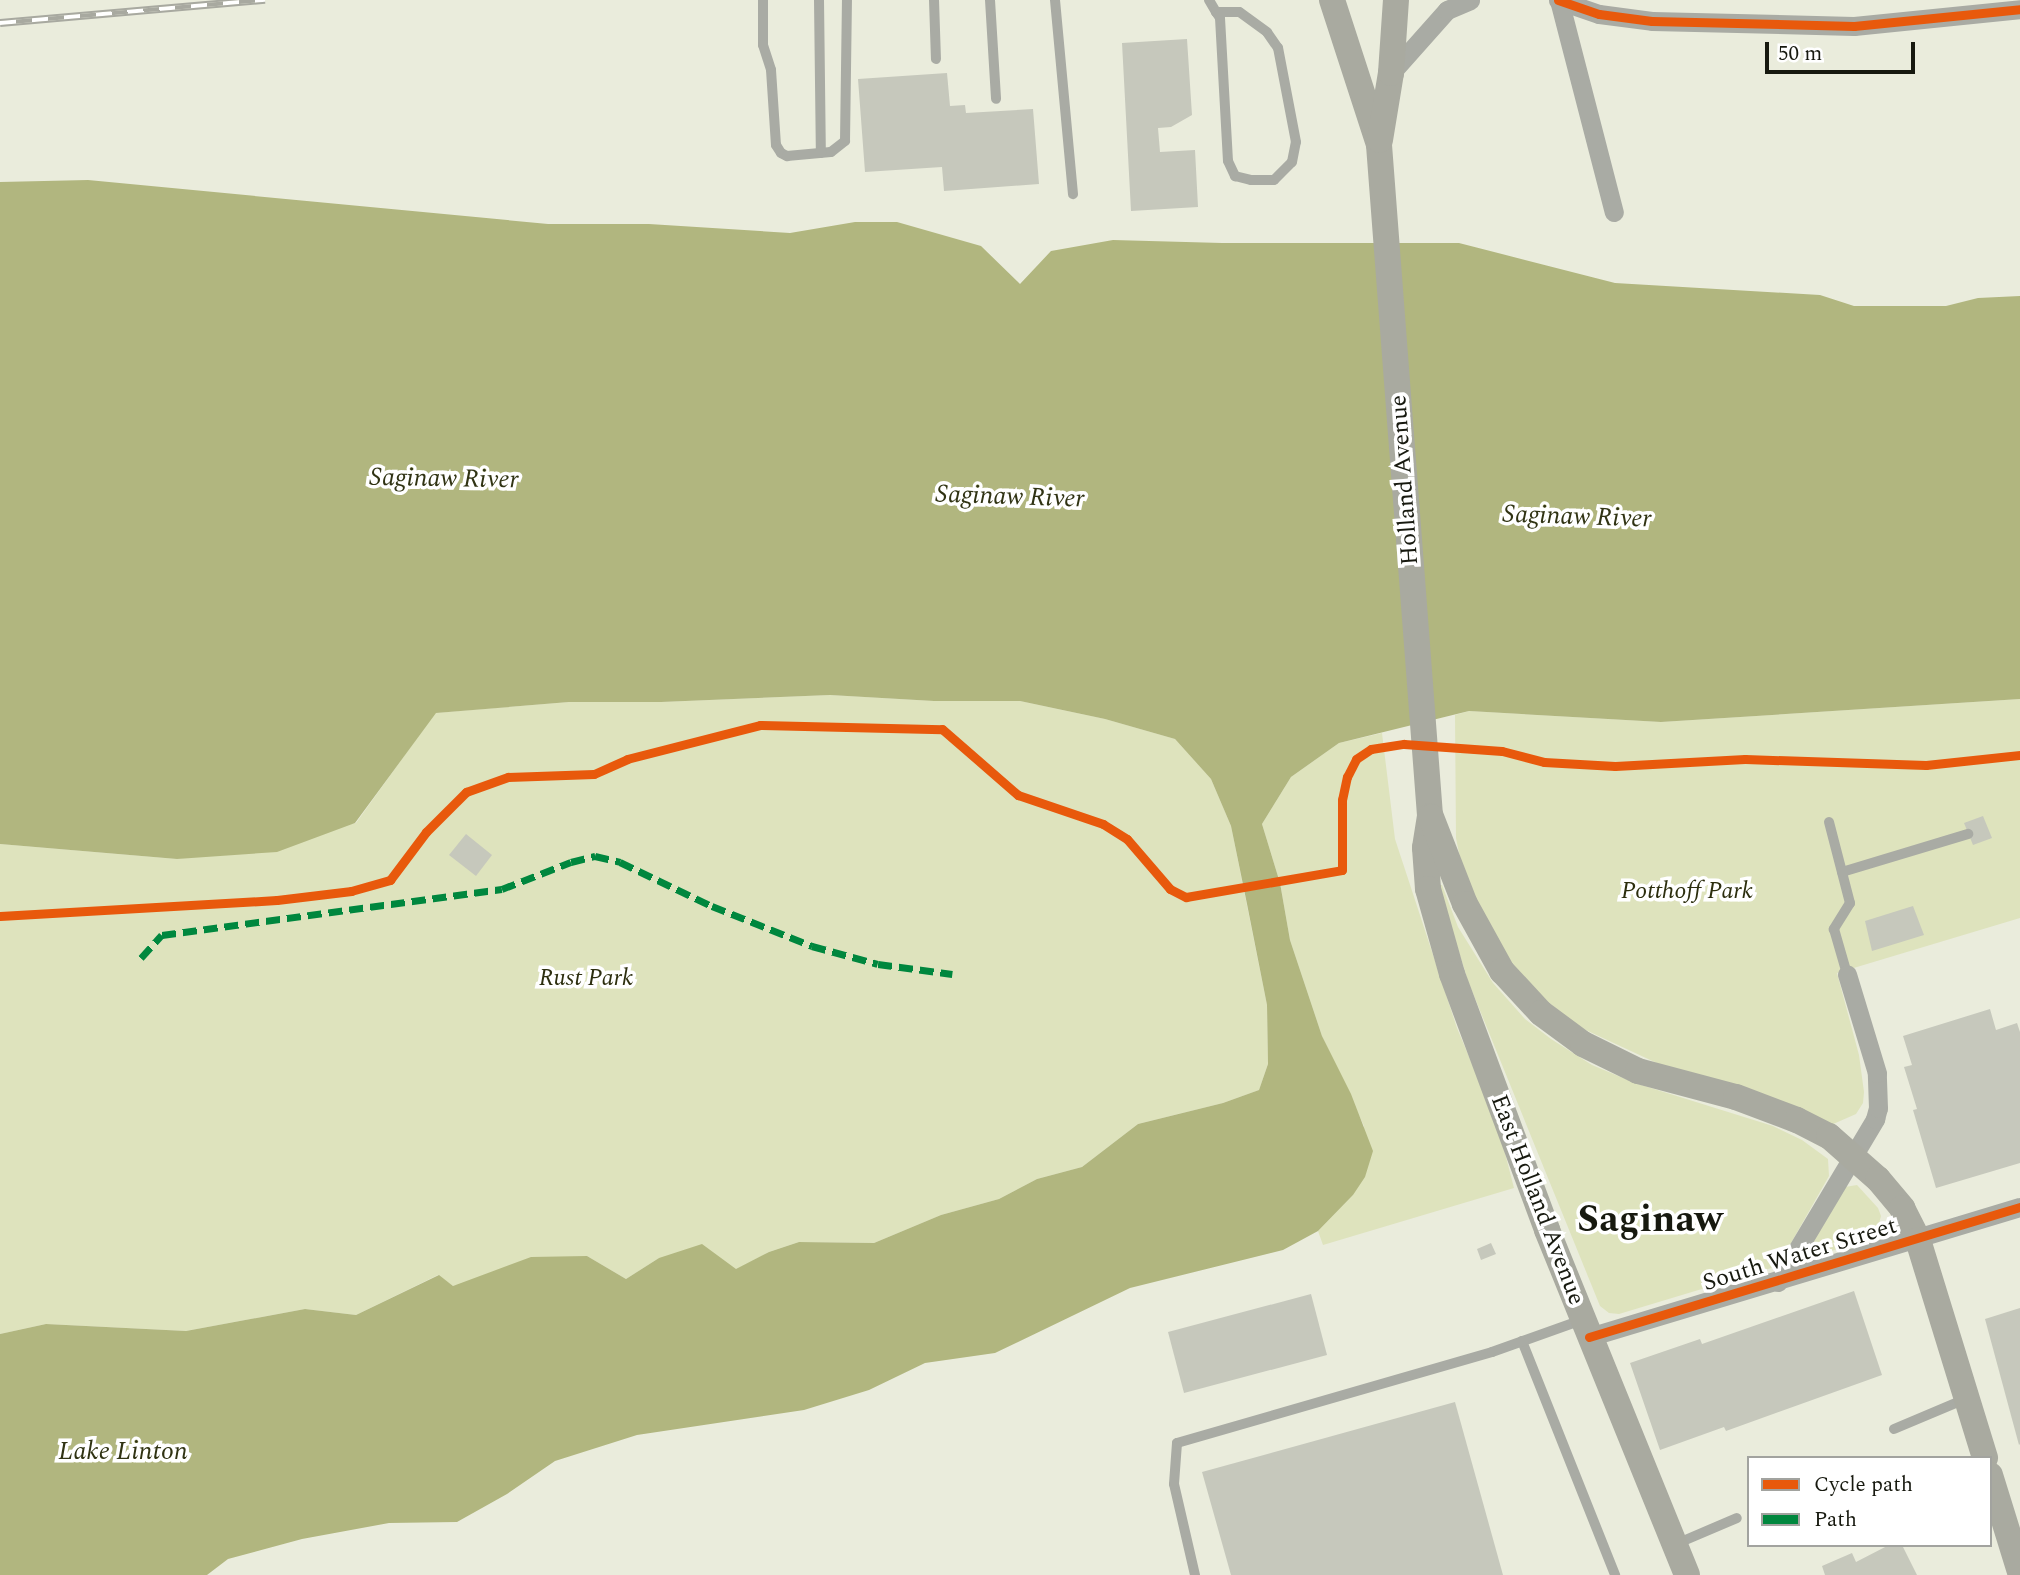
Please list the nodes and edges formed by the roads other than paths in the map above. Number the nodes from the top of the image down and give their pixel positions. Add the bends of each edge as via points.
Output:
1 (763, 0) edge
2 (819, 0) edge
3 (847, 0) edge
4 (934, 0) edge
5 (990, 0) edge
6 (1055, 0) edge
7 (1209, 0) edge
8 (1332, 0) edge
9 (1396, 0) edge
10 (1470, 0) edge
11 (2019, 0) edge
12 (1556, 1) edge
13 (2020, 7) edge
14 (1965, 8) edge
15 (1216, 12) junction
16 (936, 59) dead end
17 (1391, 73) junction
18 (996, 99) dead end
19 (1379, 145) junction
20 (821, 153) junction
21 (1073, 194) dead end
22 (1614, 212) dead end
23 (1430, 816) junction
24 (1829, 822) dead end
25 (1968, 834) dead end
26 (1842, 872) junction
27 (1847, 974) joint
28 (1854, 1155) junction
29 (2020, 1207) edge
30 (1918, 1240) junction
31 (1778, 1282) junction
32 (1586, 1329) junction
33 (1522, 1341) junction
34 (1967, 1398) junction
35 (1894, 1429) dead end
36 (1984, 1456) edge
37 (1992, 1481) edge
38 (1737, 1518) dead end
39 (1675, 1545) junction
40 (2020, 1572) edge
41 (1195, 1575) edge
42 (1615, 1575) edge
43 (1687, 1575) edge

1 - 20 lane via 763,45 771,70 776,145 787,156
2 - 20 lane
3 - 20 lane via 847,134 837,149
4 - 16 lane
5 - 18 lane
6 - 21 lane
7 - 15 lane
8 - 19 main road
9 - 17 main road
10 - 17 street via 1447,10
11 - 13 lane
12 - 14 street via 1599,14 1652,20 1854,26
12 - 22 street
13 - 14 street
15 - 15 lane via 1220,18 1228,161 1235,176 1273,180 1292,162 1296,142 1278,48 1267,32 1239,12
17 - 19 main road
19 - 23 main road, Holland Avenue
23 - 28 main road via 1465,904 1502,971 1541,1013 1583,1044 1638,1071 1735,1097 1797,1120
23 - 32 main road, East Holland Avenue via 1425,848 1429,889 1452,974
24 - 26 lane
25 - 26 lane
26 - 27 lane via 1850,903 1834,929
27 - 28 street via 1880,1097 1875,1119
28 - 30 main road via 1902,1208
28 - 31 street
29 - 30 street, South Water Street
30 - 31 street, South Water Street
30 - 34 main road
31 - 32 street, South Water Street
32 - 33 lane
32 - 39 main road, East Holland Avenue
33 - 41 lane via 1177,1443 1174,1484
33 - 42 lane
34 - 35 lane
34 - 36 main road
37 - 40 main road
38 - 39 lane
39 - 43 main road, East Holland Avenue

